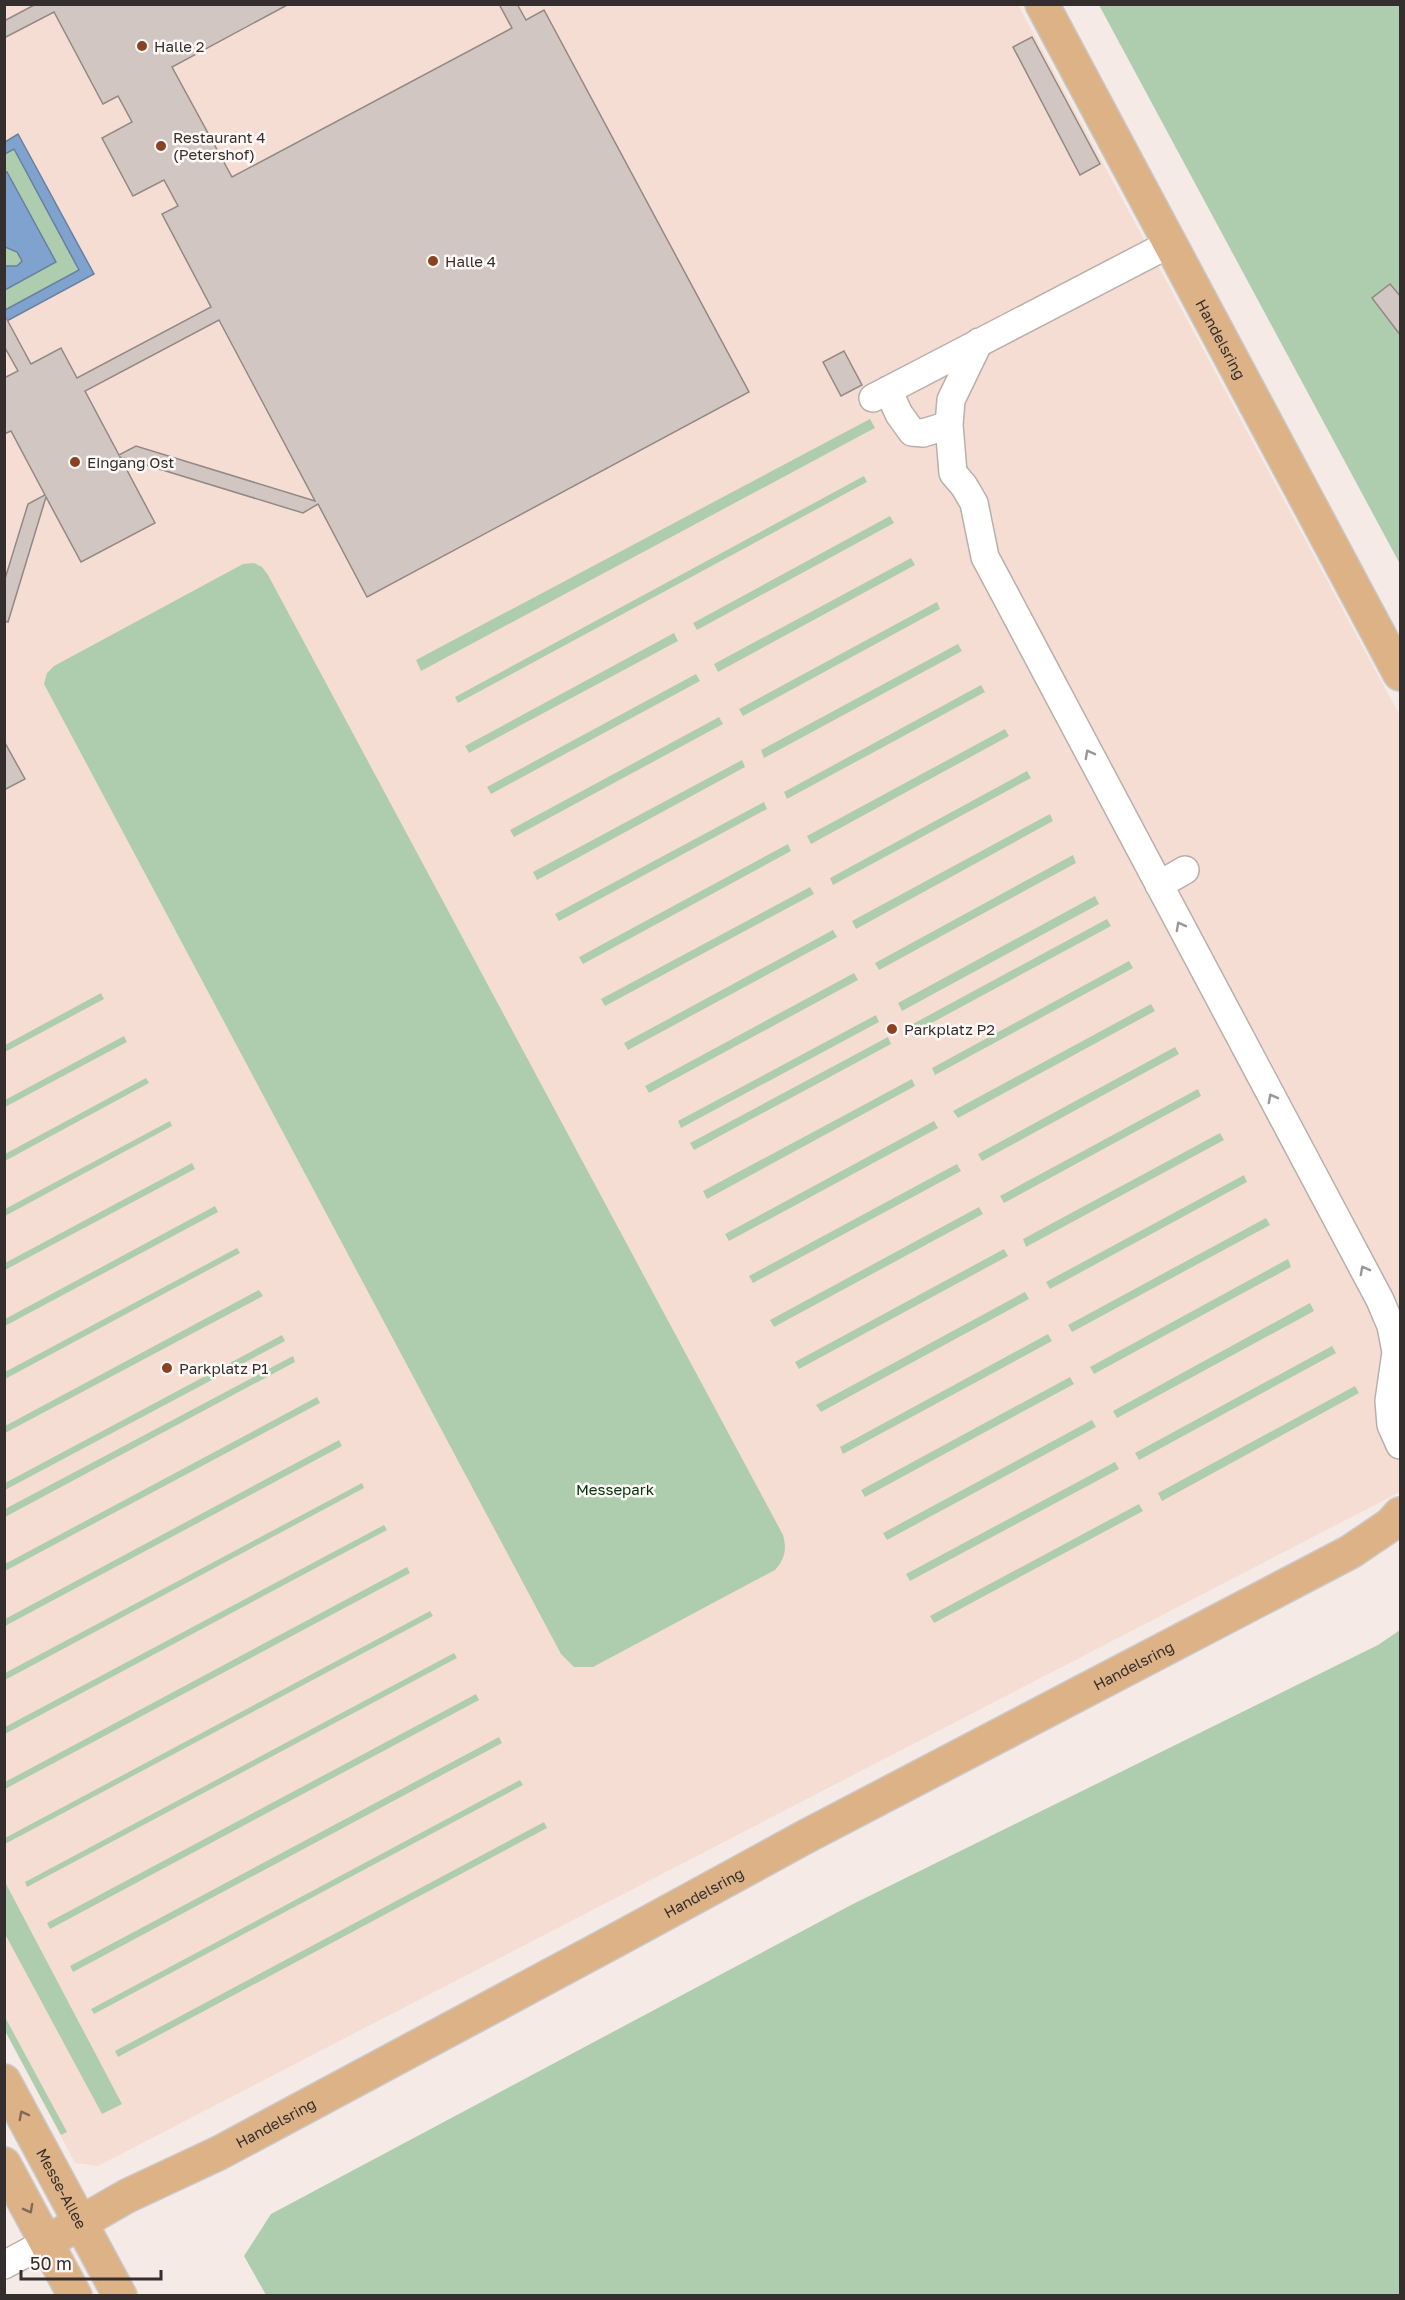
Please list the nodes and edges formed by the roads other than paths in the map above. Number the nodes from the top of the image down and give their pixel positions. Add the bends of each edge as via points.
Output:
1 (1041, 4) edge
2 (1171, 243) junction
3 (979, 342) junction
4 (949, 425) junction
5 (1401, 674) edge
6 (1185, 870) dead end
7 (1159, 885) junction
8 (1390, 1294) edge
9 (1401, 1445) edge
10 (1401, 1514) edge
11 (4, 2081) edge
12 (8, 2170) edge
13 (80, 2222) junction
14 (47, 2242) junction
15 (4, 2265) edge
16 (75, 2295) edge
17 (120, 2295) edge

1 - 2 main road, Handelsring
2 - 3 street
2 - 5 main road, Handelsring
3 - 4 street via 951,400
3 - 4 street via 880,394 912,432 923,433
7 -> 4 street via 985,557 983,499 953,473
6 - 7 street
8 -> 7 street
8 - 9 street via 1396,1353 1389,1401 1391,1425
10 - 13 main road, Handelsring via 1350,1552 805,1837 219,2153
13 -> 11 main road, Messe-Allee
12 -> 14 main road
13 - 14 main road, Handelsring
13 - 17 main road, Messe-Allee
14 - 15 street, Handelsring
14 - 16 main road

